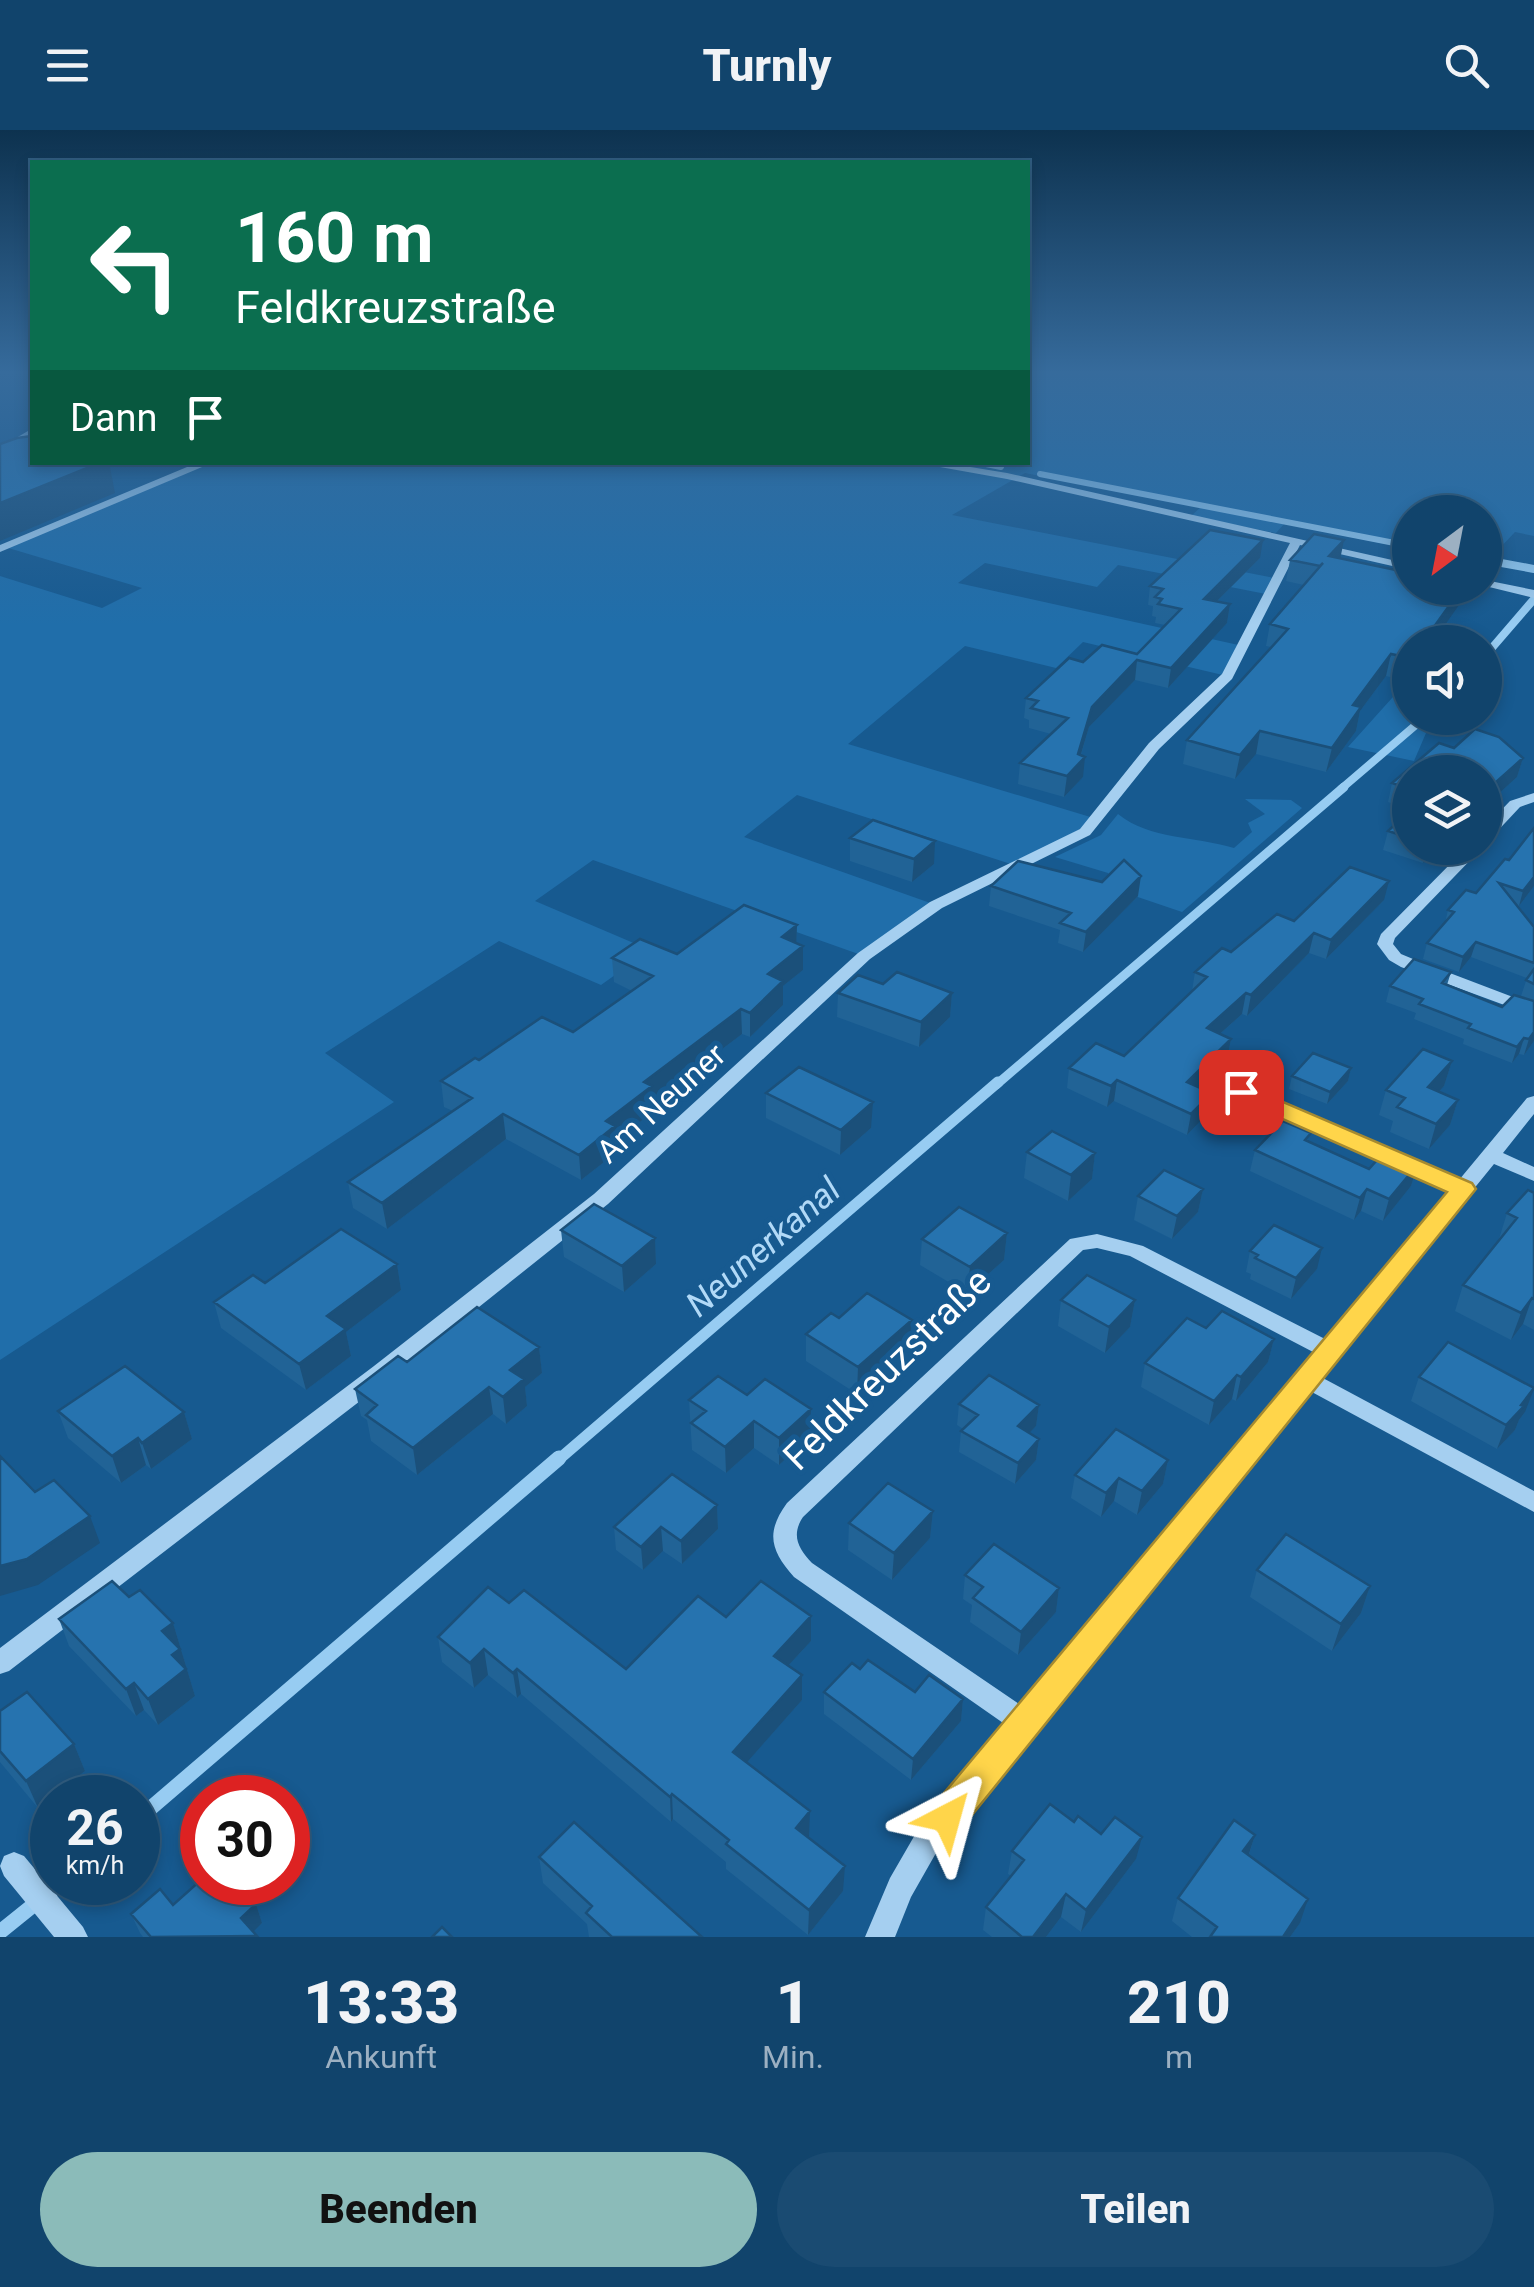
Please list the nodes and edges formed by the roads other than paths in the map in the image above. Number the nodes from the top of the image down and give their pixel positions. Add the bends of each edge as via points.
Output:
1 (203, 465) edge
2 (936, 465) edge
3 (1297, 540) junction
4 (0, 548) edge
5 (1392, 562) edge
6 (1502, 587) edge
7 (1534, 594) edge
8 (1534, 797) edge
9 (1502, 818) edge
10 (1457, 865) edge
11 (1534, 1011) edge
12 (1241, 1092) dead end
13 (1534, 1102) edge
14 (1491, 1155) junction
15 (1534, 1175) edge
16 (1463, 1189) junction
17 (1330, 1352) junction
18 (1307, 1378) junction
19 (1534, 1502) edge
20 (0, 1663) edge
21 (1022, 1722) junction
22 (14, 1866) dead end
23 (72, 1937) edge
24 (880, 1937) edge

1 - 4 street
2 - 3 street
3 - 5 street
3 - 20 street, Am Neuner via 1227,676 1154,746 1084,832 936,905 864,956 601,1198
6 - 7 street
8 - 9 street
10 - 11 street via 1385,944 1407,963
12 - 16 street
13 - 14 street
14 - 15 street
14 - 16 street
16 - 17 street
17 - 18 street
17 - 21 street, Feldkreuzstraße via 1136,1251 1096,1240 1077,1244 785,1522 786,1552 803,1570
18 - 19 street
18 - 21 street
21 - 24 street via 926,1843
22 - 23 street

